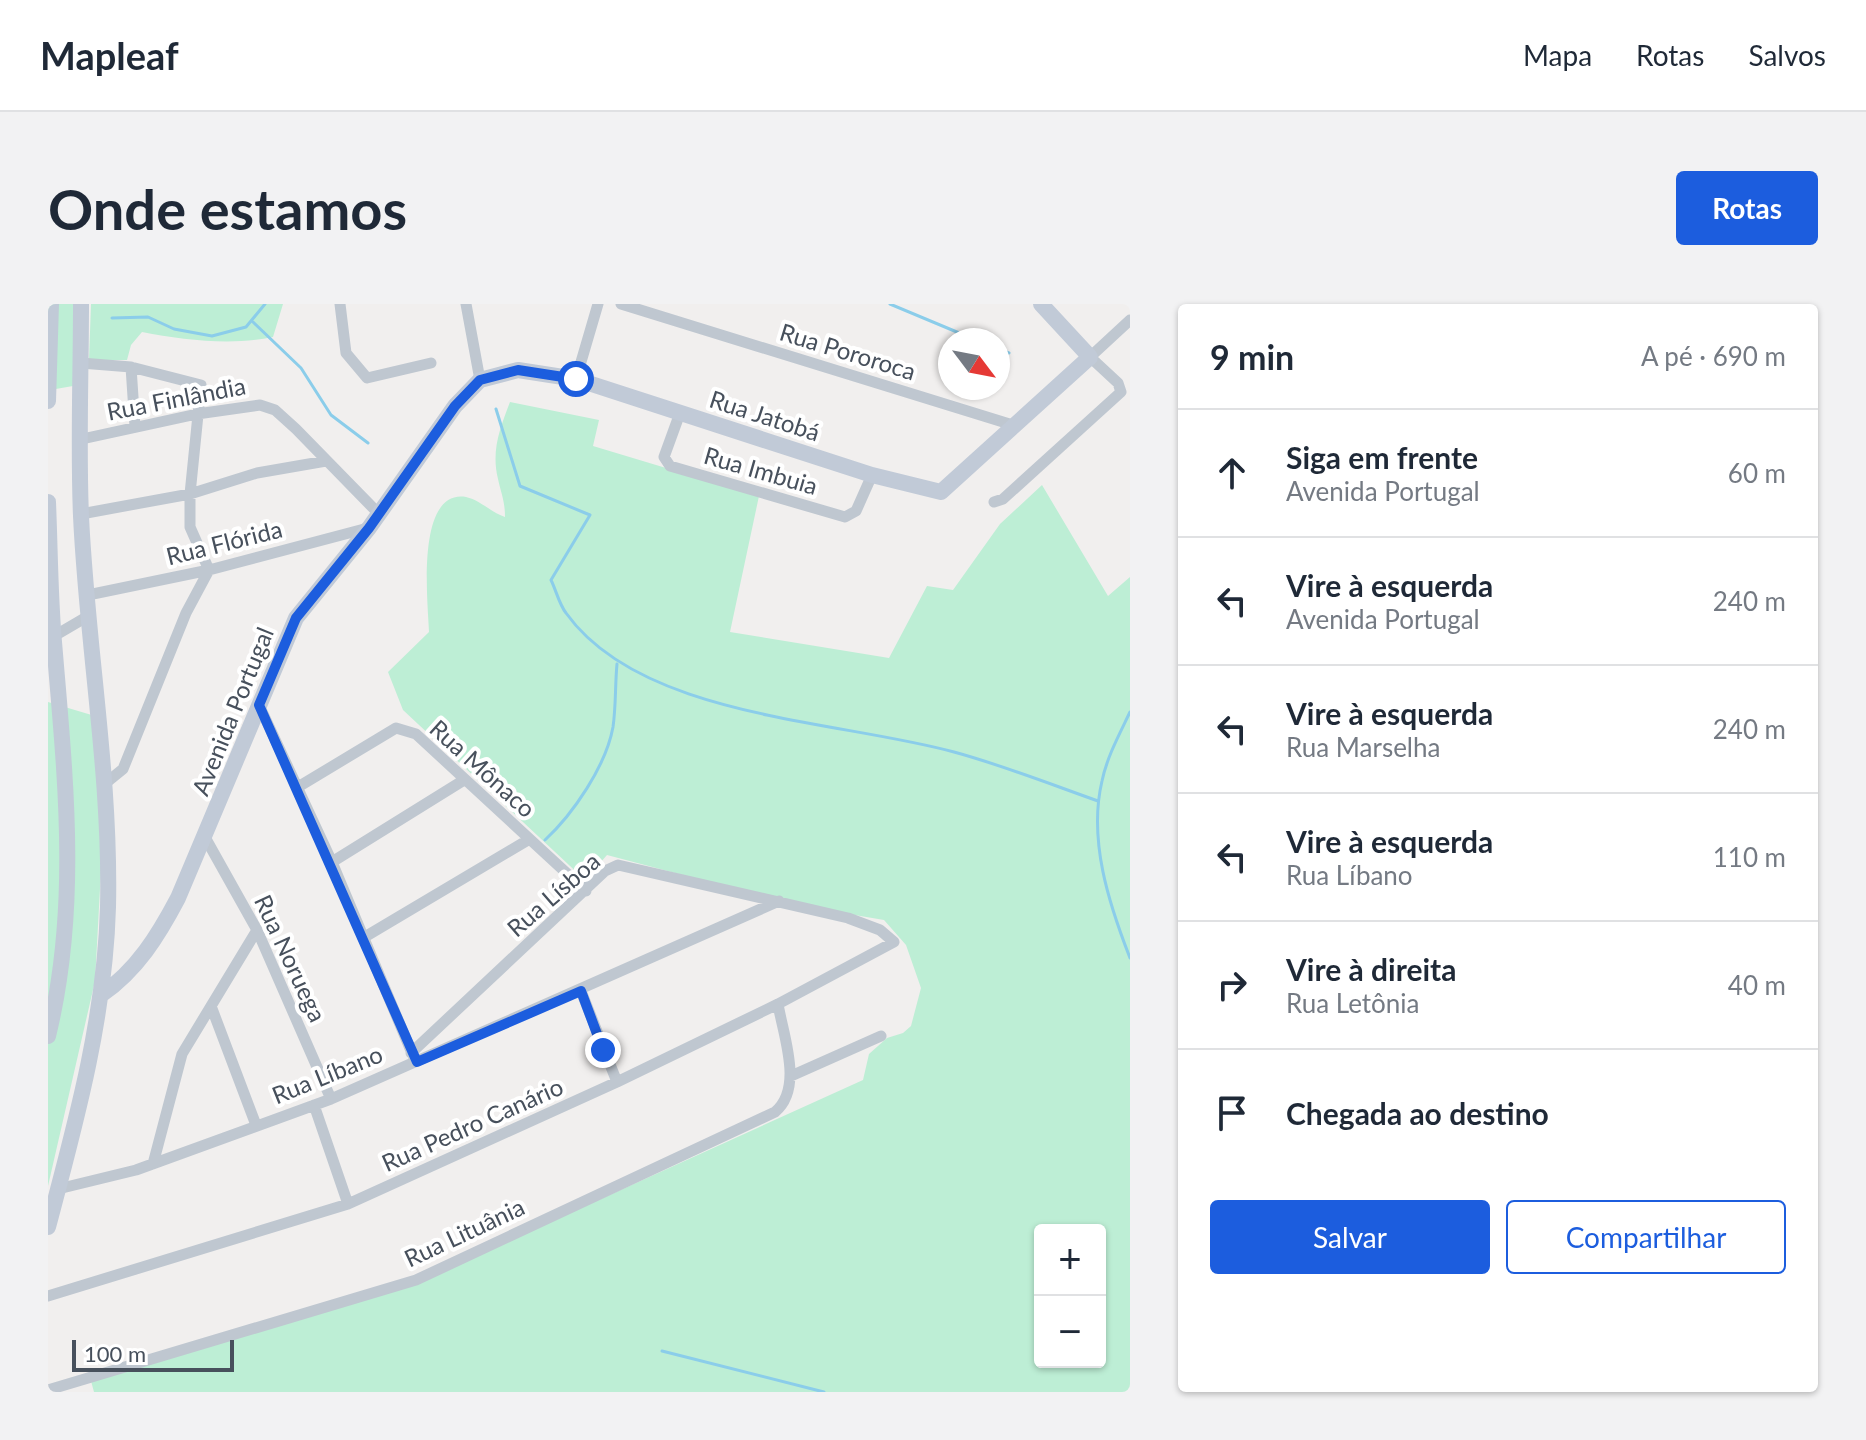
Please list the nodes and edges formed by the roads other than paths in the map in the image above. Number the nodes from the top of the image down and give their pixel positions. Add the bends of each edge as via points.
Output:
1 (51, 304) edge
2 (340, 304) edge
3 (466, 304) edge
4 (598, 304) edge
5 (621, 304) edge
6 (1041, 304) edge
7 (81, 306) edge
8 (1130, 320) edge
9 (1090, 357) junction
10 (81, 363) junction
11 (431, 363) dead end
12 (131, 367) junction
13 (576, 379) junction
14 (480, 380) junction
15 (48, 401) edge
16 (680, 413) junction
17 (197, 414) junction
18 (1016, 426) junction
19 (135, 427) junction
20 (82, 439) junction
21 (326, 461) junction
22 (872, 475) junction
23 (190, 494) junction
24 (48, 502) edge
25 (994, 502) dead end
26 (81, 514) junction
27 (374, 521) junction
28 (209, 570) junction
29 (88, 595) junction
30 (90, 615) junction
31 (51, 639) edge
32 (259, 705) junction
33 (464, 780) junction
34 (107, 782) junction
35 (298, 787) junction
36 (206, 839) junction
37 (528, 840) junction
38 (332, 862) junction
39 (586, 891) junction
40 (780, 901) junction
41 (257, 930) junction
42 (363, 938) junction
43 (894, 942) joint
44 (581, 991) junction
45 (101, 995) junction
46 (778, 1004) junction
47 (211, 1006) junction
48 (48, 1036) edge
49 (881, 1036) dead end
50 (414, 1058) junction
51 (791, 1076) junction
52 (617, 1082) junction
53 (331, 1099) junction
54 (314, 1105) junction
55 (256, 1125) junction
56 (153, 1164) junction
57 (58, 1189) junction
58 (348, 1204) junction
59 (48, 1225) edge
60 (48, 1296) edge
61 (48, 1390) edge

1 - 15 street
2 - 11 street via 346,353 367,378
3 - 14 street
4 - 13 street
5 - 18 street, Rua Pororoca
6 - 9 street
7 - 10 street
8 - 9 street
9 - 18 street
9 - 25 street via 1121,392
10 - 12 street
10 - 20 street
12 - 17 street via 201,385
12 - 19 street
13 - 14 street via 518,370
13 - 16 street, Rua Jatobá
14 - 27 street, Avenida Portugal via 455,406
16 - 22 street, Rua Jatobá
16 - 22 street, Rua Imbuia via 664,457 670,466 845,517 856,511
17 - 19 street, Rua Finlândia
17 - 21 street, Rua Finlândia via 260,405 275,410
17 - 23 street
18 - 22 street, Rua Jatobá via 941,492
19 - 20 street, Rua Finlândia
20 - 26 street
21 - 23 street via 257,473
21 - 27 street, Rua Finlândia
23 - 26 street
23 - 28 street via 190,527
24 - 31 street
26 - 29 street
27 - 28 street, Rua Flórida
27 - 32 street, Avenida Portugal via 296,618
28 - 29 street, Rua Flórida
28 - 34 street via 186,613 123,769
29 - 30 street
30 - 31 street
30 - 34 street
31 - 48 street via 70,849 59,990
32 - 35 street
32 - 36 street, Avenida Portugal
33 - 35 street, Rua Mônaco via 416,734 396,728
33 - 37 street, Rua Mônaco
33 - 38 street
34 - 45 street via 108,908
35 - 38 street
36 - 41 street, Rua Noruega
36 - 45 street, Avenida Portugal via 160,933 135,966
37 - 39 street, Rua Mônaco
37 - 42 street
38 - 42 street
39 - 40 street, Rua Lísboa via 618,865
39 - 50 street, Rua Lísboa
40 - 43 street, Rua Lísboa via 848,918 880,930
40 - 44 street, Rua Líbano
41 - 47 street
41 - 53 street, Rua Noruega
42 - 50 street
43 - 46 street, Rua Pedro Canário
44 - 50 street, Rua Líbano
44 - 52 street
45 - 57 street via 85,1087
46 - 51 street
46 - 52 street, Rua Pedro Canário
47 - 55 street
47 - 56 street via 182,1054
49 - 51 street
50 - 53 street, Rua Líbano
51 - 61 street, Rua Lituânia via 775,1112 416,1280
52 - 58 street, Rua Pedro Canário
53 - 54 street, Rua Líbano
54 - 55 street, Rua Líbano
54 - 58 street
55 - 56 street, Rua Líbano
56 - 57 street, Rua Líbano
57 - 59 street
58 - 60 street, Rua Pedro Canário

